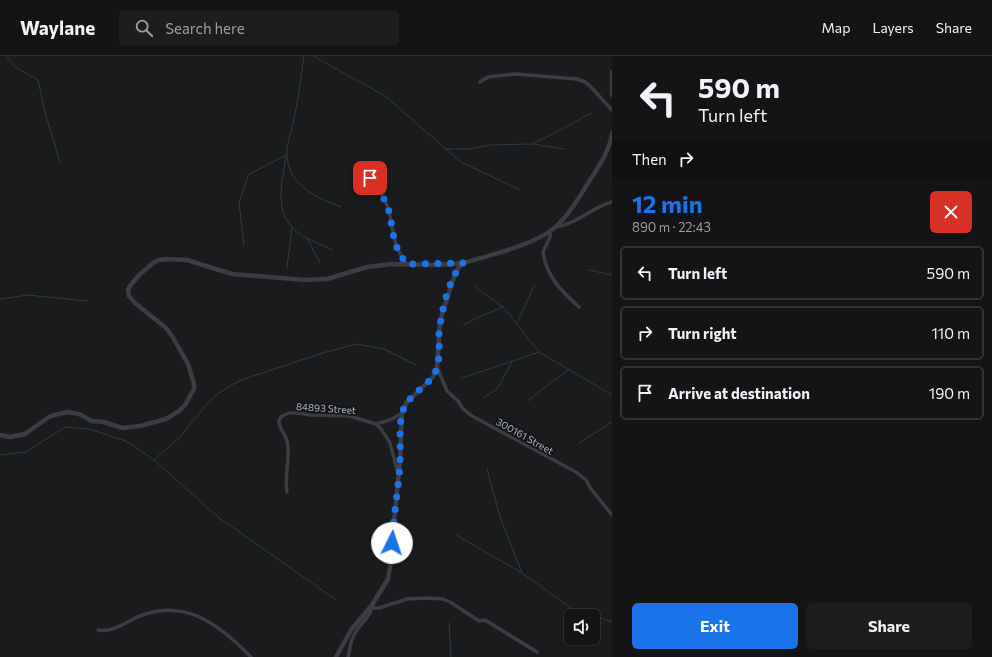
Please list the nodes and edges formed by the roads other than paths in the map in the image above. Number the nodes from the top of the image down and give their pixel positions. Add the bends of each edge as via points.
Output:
1 (612, 72) edge
2 (480, 82) dead end
3 (612, 95) edge
4 (612, 110) edge
5 (612, 133) edge
6 (365, 171) dead end
7 (612, 202) edge
8 (555, 227) junction
9 (550, 232) junction
10 (463, 263) junction
11 (407, 264) junction
12 (580, 307) dead end
13 (437, 367) junction
14 (402, 413) junction
15 (376, 424) junction
16 (0, 435) edge
17 (399, 476) junction
18 (287, 492) dead end
19 (612, 515) edge
20 (372, 606) junction
21 (98, 630) dead end
22 (536, 652) dead end
23 (251, 657) edge
24 (336, 657) edge
25 (348, 657) edge

1 - 3 street
2 - 4 street via 488,77 515,74 577,79 589,85
5 - 8 street via 611,143 599,166 569,212
6 - 11 street via 386,202 396,245
7 - 8 street via 572,223
8 - 9 street
9 - 10 street via 529,242
9 - 12 street via 543,252 549,273
10 - 11 street
10 - 13 street via 452,281 440,322
11 - 16 street via 367,267 327,279 305,280 232,274 187,260 166,259 153,262 130,286 129,296 166,328 188,364 194,389 185,405 166,419 135,427 122,428 68,412 49,417 25,434 10,437
13 - 14 street via 433,377 407,402
13 - 19 street, 300161 Street via 447,391 458,400 463,409 576,472 586,480
14 - 15 street
14 - 17 street
15 - 17 street via 390,443
15 - 18 street, 84893 Street via 344,416 298,413 282,416 278,425 287,441
17 - 20 street via 390,571
20 - 22 street via 379,608 407,599 444,600 479,621 485,620
20 - 24 street via 351,630
20 - 25 street via 371,613 353,637
21 - 23 street via 116,628 153,612 190,612 224,632

